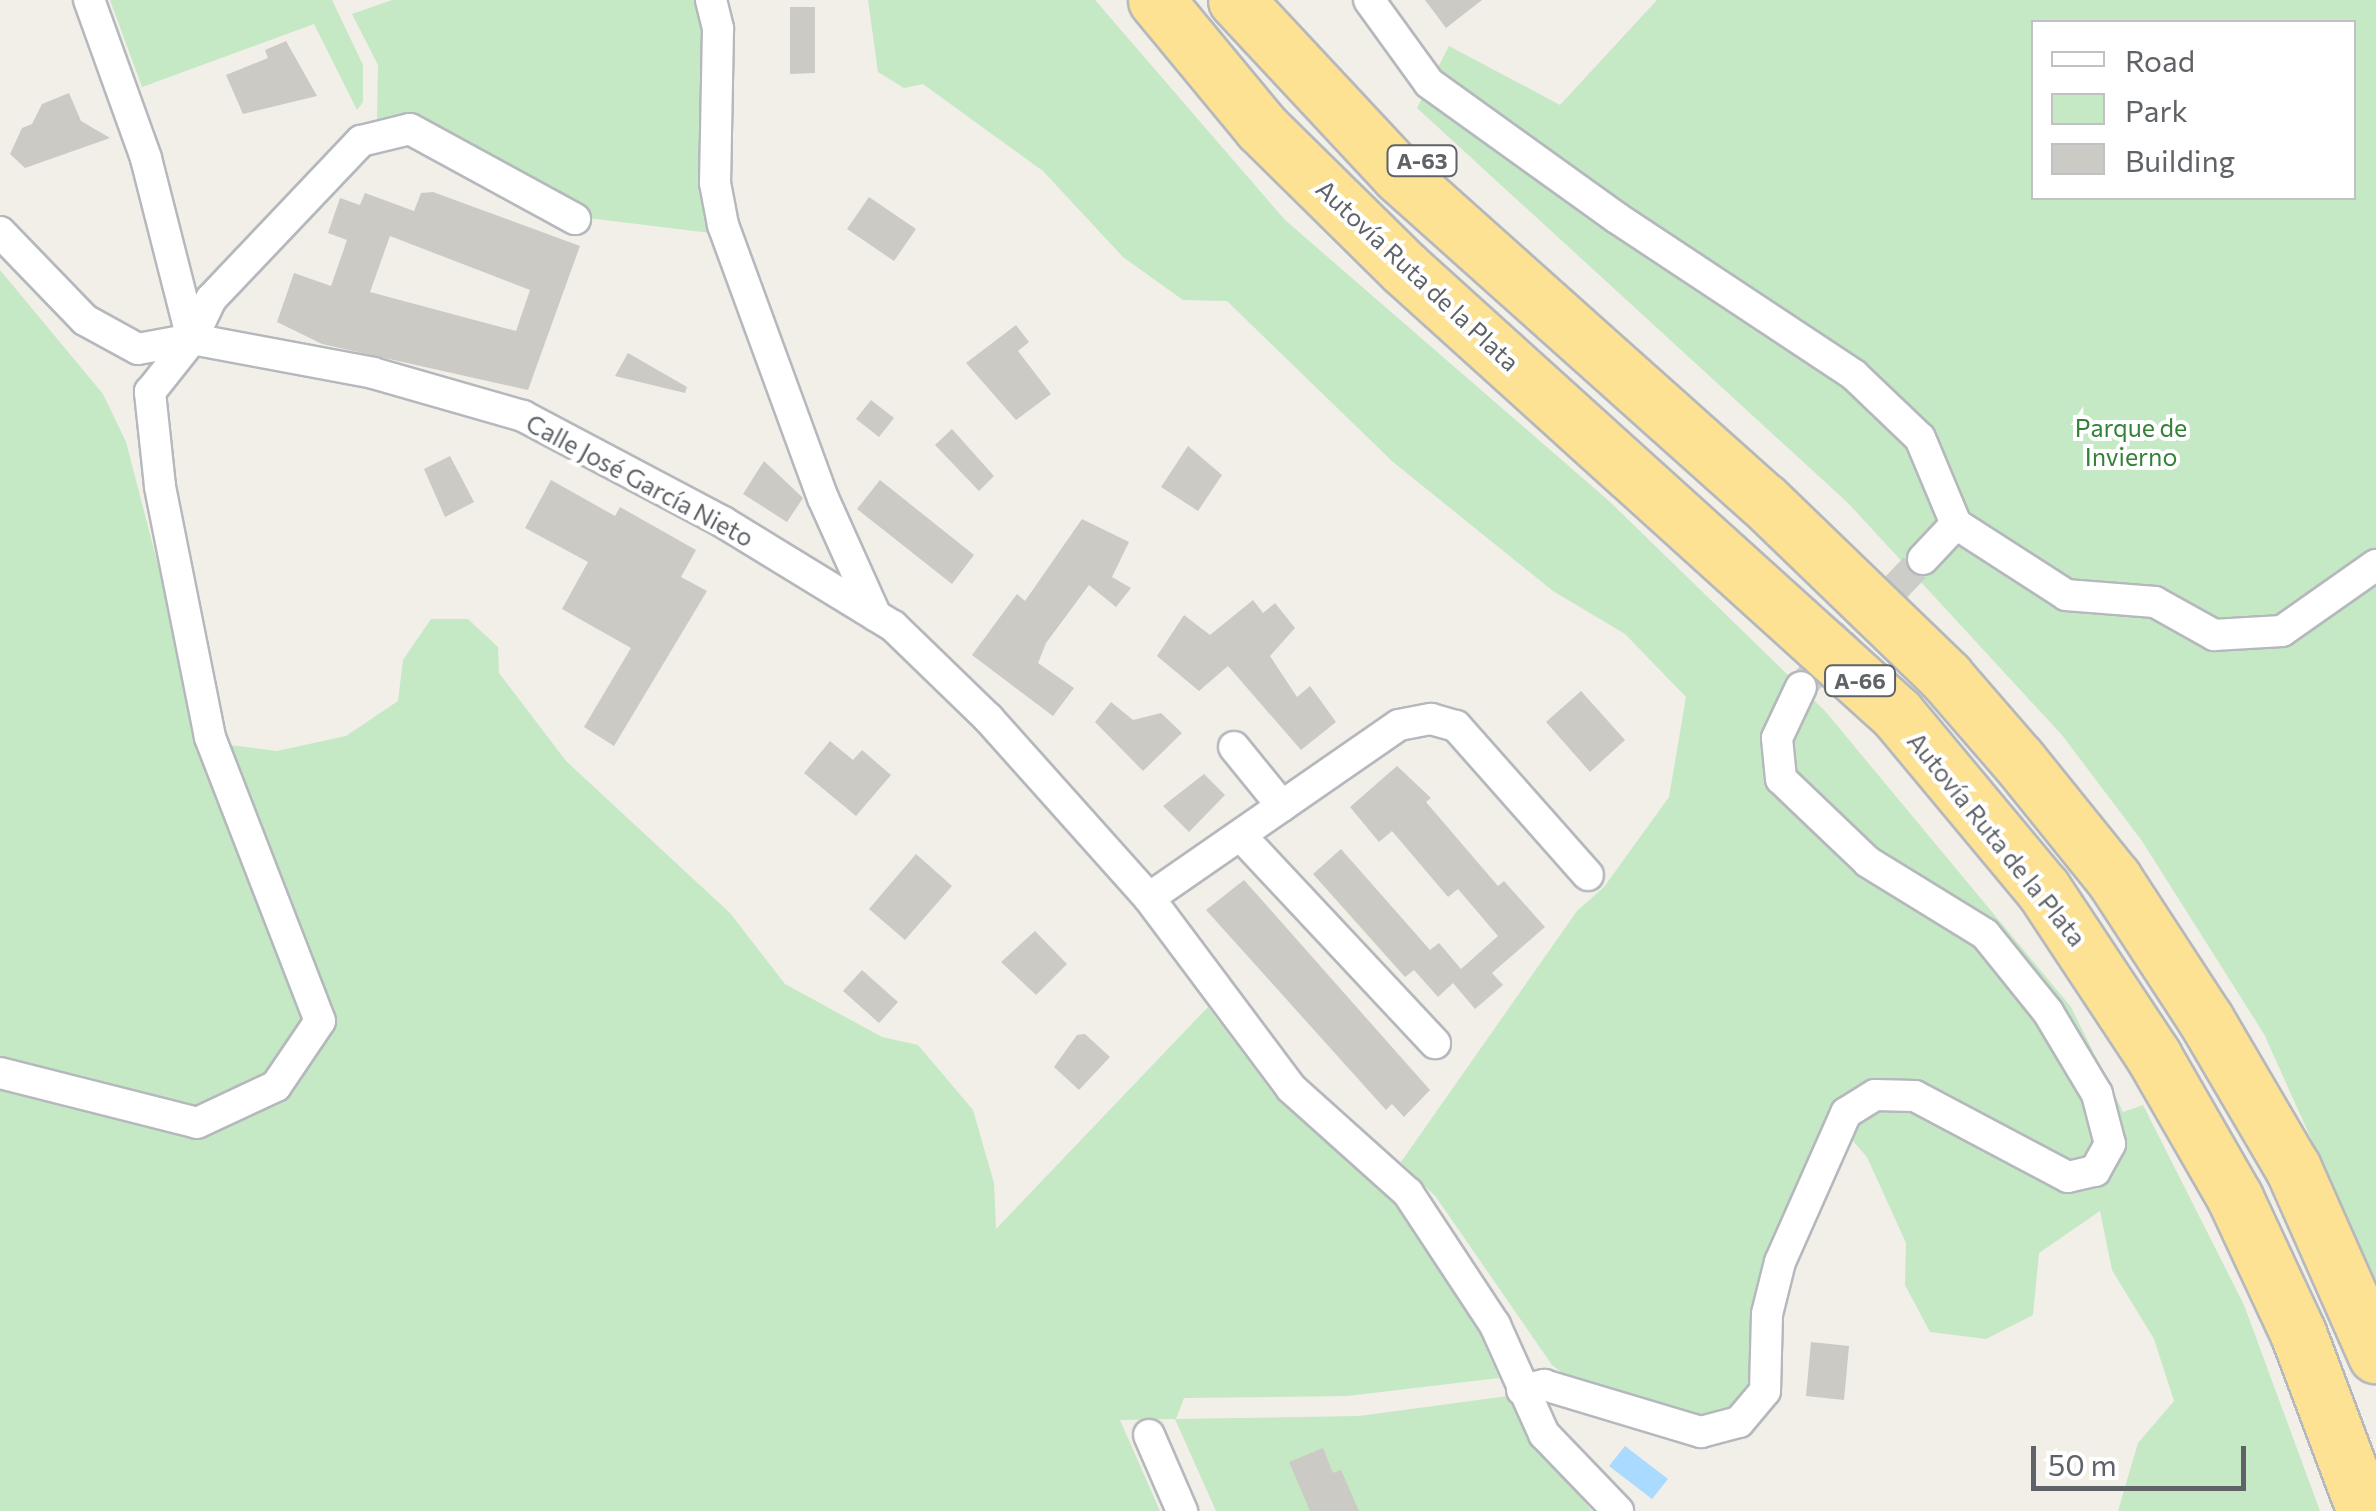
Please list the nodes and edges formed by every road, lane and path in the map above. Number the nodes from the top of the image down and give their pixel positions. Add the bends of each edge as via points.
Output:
1 (89, 0) edge
2 (711, 0) edge
3 (1156, 0) edge
4 (1236, 0) edge
5 (1282, 0) edge
6 (1369, 0) edge
7 (575, 219) dead end
8 (0, 232) edge
9 (1563, 322) junction
10 (192, 339) junction
11 (1956, 524) junction
12 (1923, 558) tunnel mouth
13 (2376, 565) edge
14 (876, 616) junction
15 (1802, 687) tunnel mouth
16 (1234, 747) dead end
17 (1282, 806) junction
18 (1241, 836) junction
19 (1588, 875) dead end
20 (1149, 898) junction
21 (1435, 1044) dead end
22 (0, 1073) edge
23 (2376, 1355) edge
24 (1522, 1390) junction
25 (1149, 1435) dead end
26 (1182, 1511) edge
27 (1618, 1511) edge
28 (2365, 1511) edge

1 - 10 street via 146,158
2 - 14 street via 718,28 716,183 723,226 823,498
3 - 28 highway, Autovía Ruta de la Plata / A-66 via 1261,127 1404,268 1897,714 2043,889 2154,1057 2235,1198 2298,1333
4 - 9 highway, A-66 via 1399,175
5 - 9 highway, A-63
6 - 11 street via 1429,83 1854,376 1920,438
7 - 10 street via 410,129 361,141 212,300
8 - 10 street via 85,320 138,349
9 - 23 highway, A-66 via 1764,501 1946,677 2092,850 2163,949 2293,1168
10 - 14 street, Calle José García Nieto via 373,373 522,416 723,522
10 - 22 street via 150,392 160,486 210,737 320,1021 276,1086 197,1122
11 - 12 street
11 - 13 street via 2066,595 2155,602 2214,635 2282,630
14 - 20 street, Calle José García Nieto via 988,718
15 - 24 street via 1777,738 1781,779 1868,862 1985,934 2048,1012 2097,1094 2110,1144 2096,1171 2068,1176 1915,1096 1875,1095 1846,1113 1780,1262 1766,1314 1766,1391 1738,1422 1700,1432 1544,1385
16 - 17 street
17 - 18 street
17 - 19 street via 1399,725 1431,720 1456,726
18 - 20 street
18 - 21 street
20 - 24 street, Calle José García Nieto via 1290,1088 1408,1193 1495,1325
24 - 27 street, Calle José García Nieto via 1544,1434
25 - 26 street

